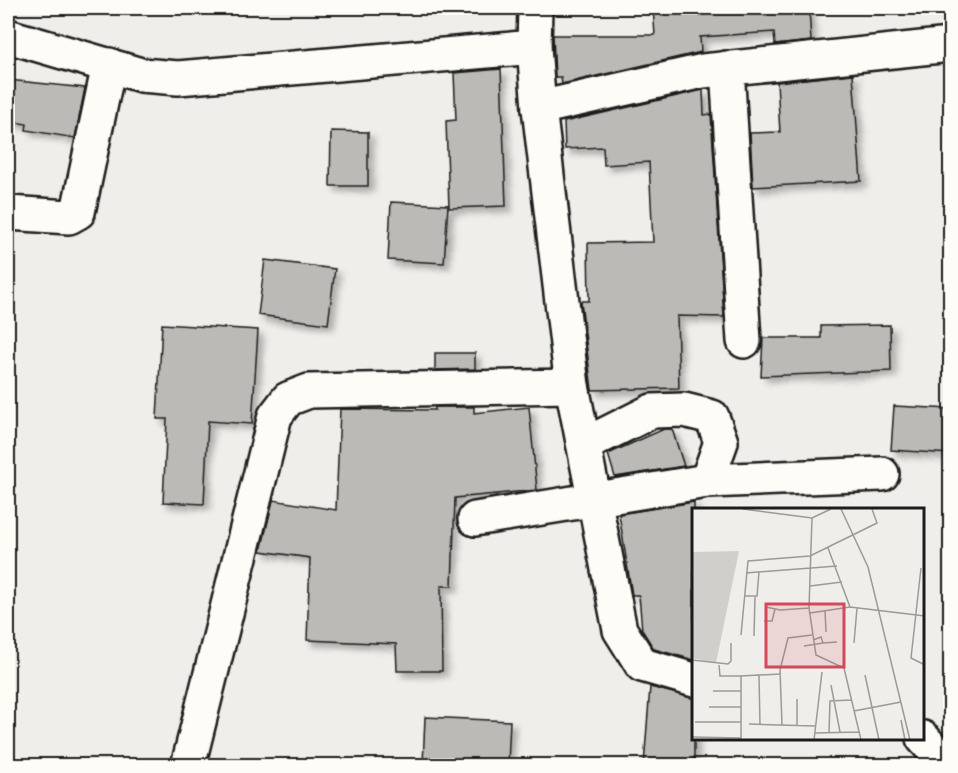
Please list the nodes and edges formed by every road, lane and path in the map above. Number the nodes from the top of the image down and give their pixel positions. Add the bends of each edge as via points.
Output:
1 (535, 8) edge
2 (8, 36) edge
3 (951, 45) edge
4 (534, 47) junction
5 (109, 65) junction
6 (727, 68) junction
7 (539, 108) junction
8 (8, 213) edge
9 (744, 341) dead end
10 (572, 386) junction
11 (584, 445) junction
12 (882, 474) dead end
13 (707, 481) junction
14 (594, 499) junction
15 (475, 519) dead end
16 (692, 679) edge
17 (924, 740) edge
18 (188, 765) edge
19 (948, 765) edge

1 - 4 street
2 - 5 street
3 - 6 street
4 - 5 street via 178,78 141,75
4 - 7 street
5 - 8 street via 78,212 69,217
6 - 7 street
6 - 9 street
7 - 10 street
10 - 11 street
10 - 18 street via 309,391 288,399 275,416
11 - 13 street via 652,411 684,410 712,417 722,441
11 - 14 street
12 - 13 street
13 - 14 street
14 - 15 street
14 - 16 street via 620,630 642,664
17 - 19 street

